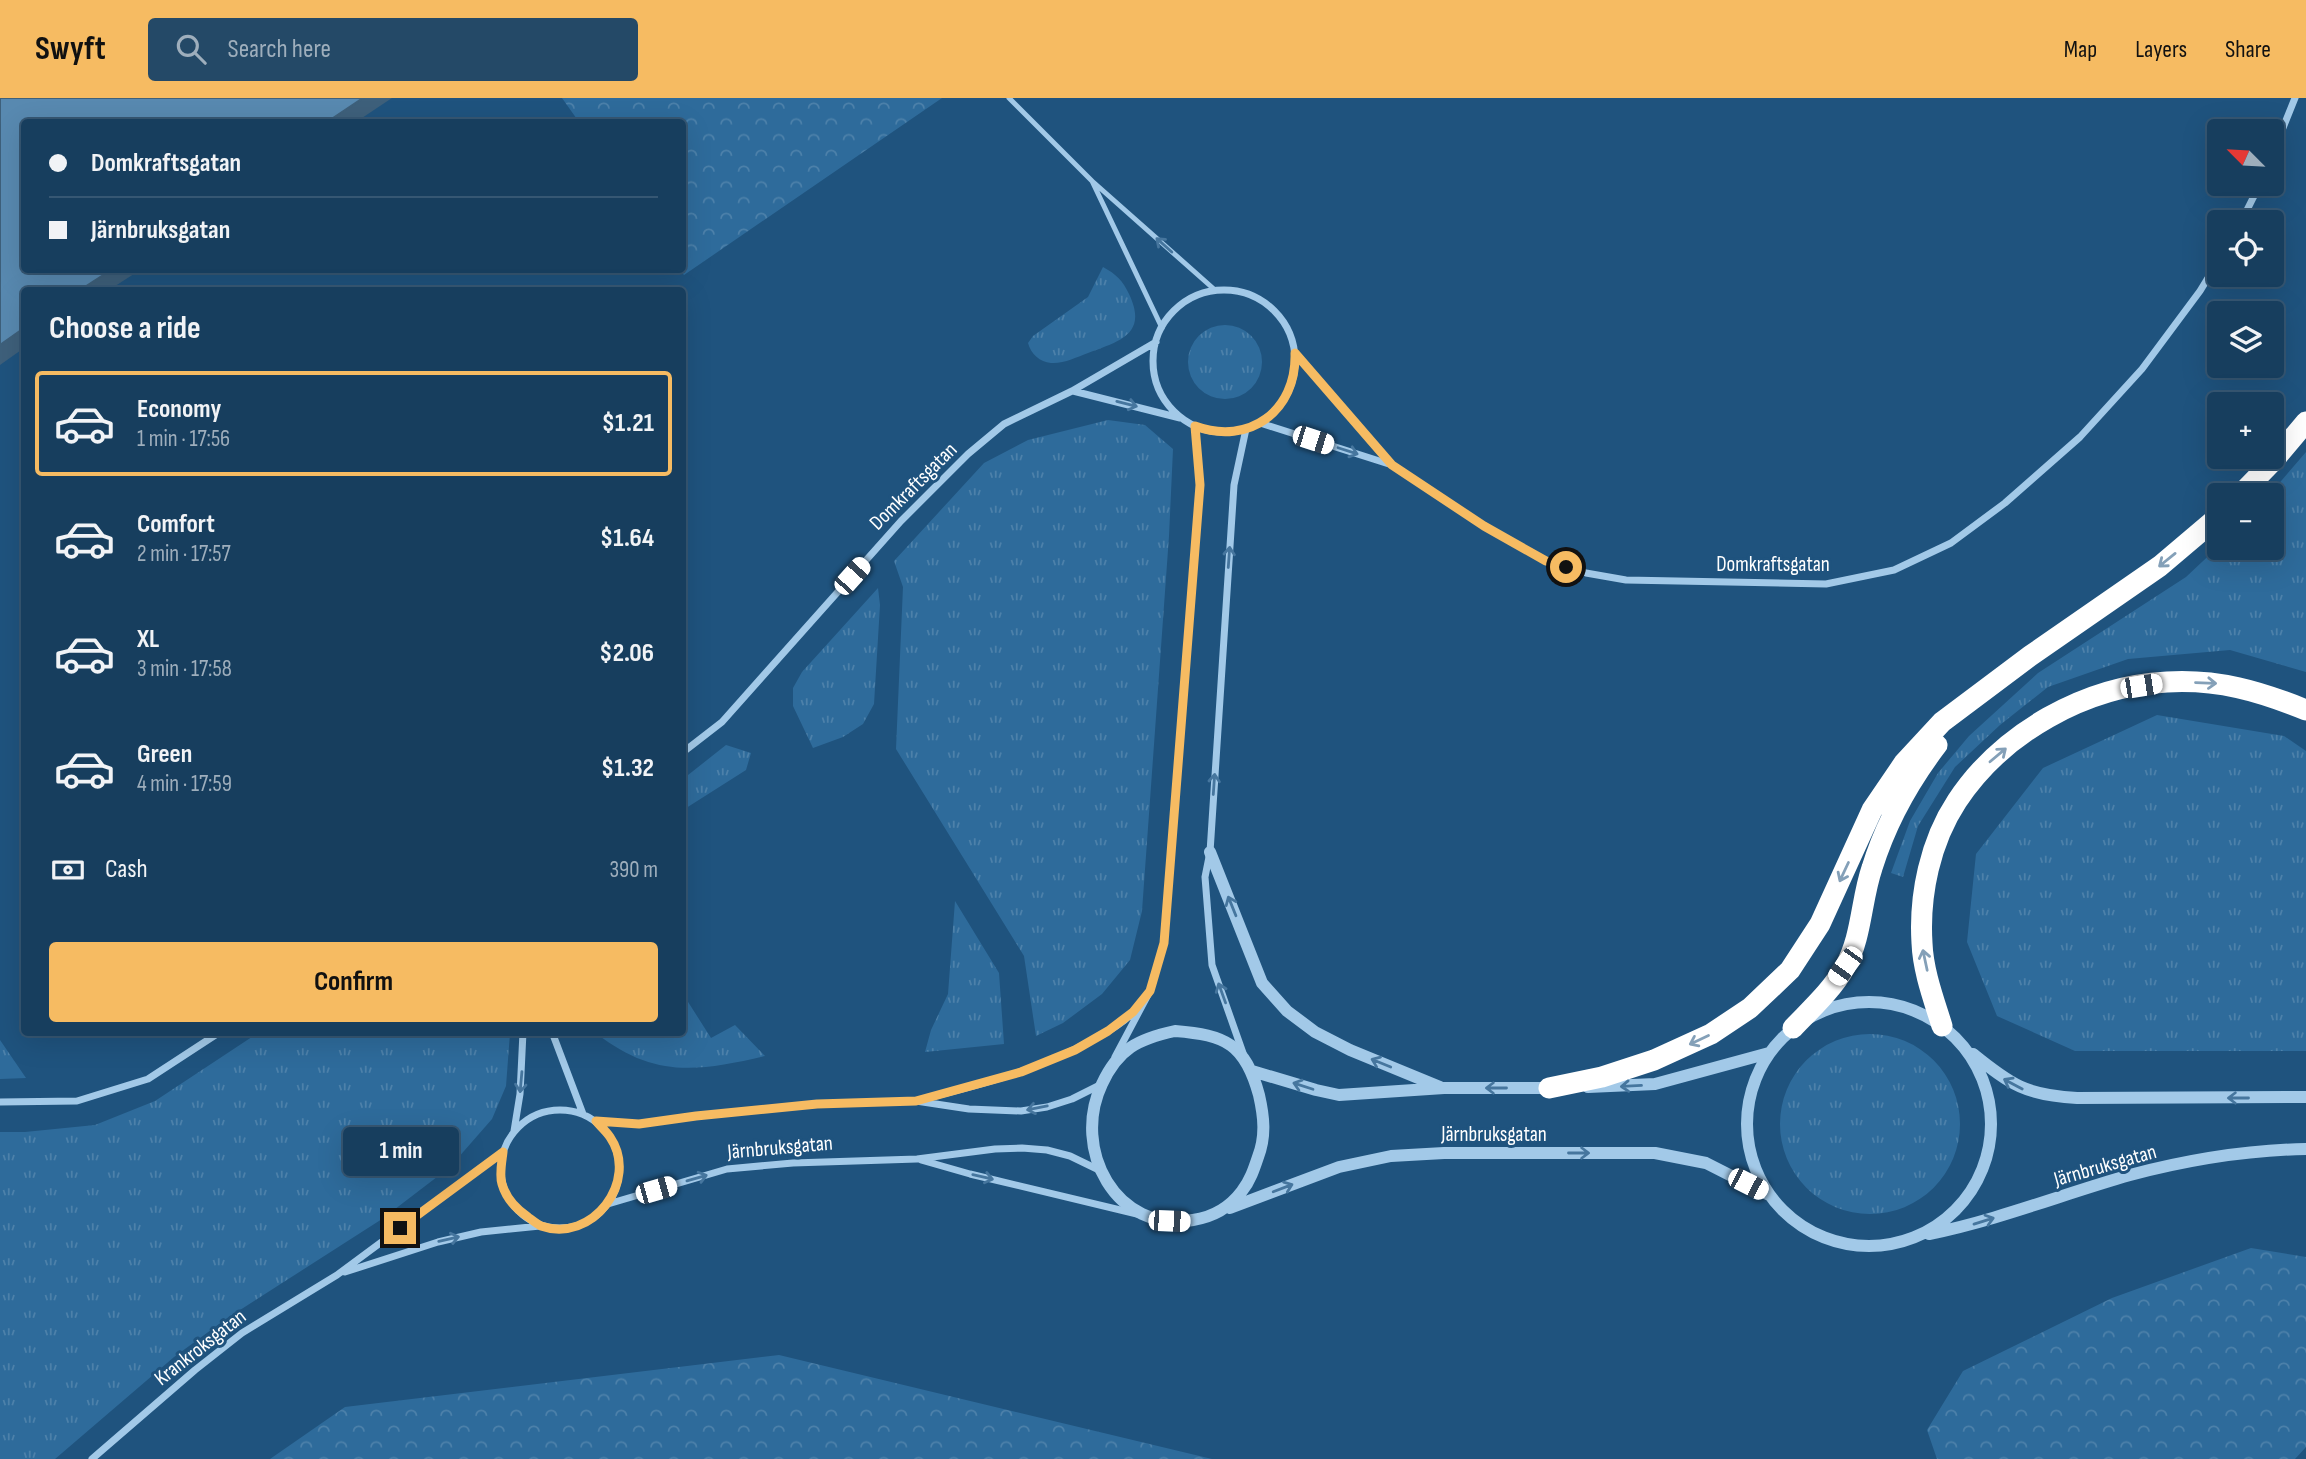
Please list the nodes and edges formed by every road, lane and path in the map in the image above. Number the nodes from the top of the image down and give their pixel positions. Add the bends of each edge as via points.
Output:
1 (1009, 98) edge
2 (2295, 98) edge
3 (2284, 125) edge
4 (1092, 181) junction
5 (2207, 280) edge
6 (1215, 290) junction
7 (1161, 328) junction
8 (1156, 342) junction
9 (1295, 353) junction
10 (1072, 391) junction
11 (1181, 418) junction
12 (2306, 422) edge
13 (1260, 423) junction
14 (1195, 426) junction
15 (1246, 429) junction
16 (1392, 465) junction
17 (2252, 483) edge
18 (2207, 526) edge
19 (1987, 690) junction
20 (2306, 710) edge
21 (686, 750) edge
22 (1210, 852) junction
23 (1150, 991) junction
24 (1942, 1026) junction
25 (1793, 1028) junction
26 (214, 1036) edge
27 (523, 1036) edge
28 (554, 1036) edge
29 (1965, 1048) junction
30 (1769, 1053) junction
31 (1245, 1057) junction
32 (1110, 1067) junction
33 (1252, 1071) junction
34 (1101, 1085) junction
35 (1444, 1088) junction
36 (1549, 1088) junction
37 (2306, 1097) edge
38 (916, 1101) junction
39 (0, 1102) edge
40 (583, 1114) junction
41 (596, 1121) junction
42 (514, 1130) junction
43 (2306, 1149) edge
44 (503, 1152) junction
45 (917, 1159) junction
46 (1101, 1171) junction
47 (1769, 1195) junction
48 (608, 1204) junction
49 (1219, 1212) junction
50 (1153, 1218) junction
51 (541, 1226) junction
52 (1918, 1237) junction
53 (337, 1275) junction
54 (92, 1459) edge

1 - 4 lane
2 - 3 street
6 -> 4 lane
4 - 7 lane
5 - 16 street, Domkraftsgatan via 2142,369 2080,438 2006,503 1951,543 1894,570 1826,584 1626,580 1586,573 1546,561
6 - 7 street via 1185,302
6 - 9 street via 1245,293 1269,306 1287,327
7 - 8 street
8 - 10 street, Domkraftsgatan
8 - 11 street via 1156,382
9 - 13 street via 1293,380 1285,398
9 - 16 street, Domkraftsgatan
10 -> 11 street
10 - 21 street, Domkraftsgatan via 1004,424 968,454 901,521 722,722
11 - 14 street
12 - 17 highway
13 - 15 street
13 -> 16 street, Domkraftsgatan
14 - 15 street via 1219,432
14 - 23 street via 1200,485 1164,943
22 -> 15 street via 1234,485
18 -> 19 highway via 2160,566
19 - 25 highway via 1917,771 1871,870 1856,942 1845,966
19 -> 36 highway via 1942,722 1904,763 1872,810 1820,925 1790,970 1750,1008 1711,1034 1654,1060
24 -> 20 highway via 1922,945 1923,894 1934,849 1956,802 1987,765 2025,732 2069,706 2116,690 2166,682 2216,683 2266,693
31 -> 22 street via 1212,965 1205,877
35 -> 22 street via 1350,1050 1287,1011 1262,983
23 - 32 street
23 - 38 street, Järnbruksgatan via 1133,1012 1075,1050 1021,1072
24 - 25 street via 1895,1004 1863,1002 1824,1010
24 - 29 street
25 - 30 street
26 - 39 street via 148,1079 78,1101
27 -> 42 street
28 - 40 street
37 -> 29 street via 2048,1097 2004,1080
29 - 52 street via 1981,1074 1991,1113 1986,1163 1968,1197 1941,1224
30 -> 36 street via 1655,1084
30 - 47 street via 1753,1085 1747,1114 1756,1172
31 - 32 street via 1202,1033 1175,1031 1147,1037 1123,1051
31 - 33 street
32 - 34 street
35 -> 33 street via 1339,1095
33 - 49 street via 1263,1112 1262,1147 1244,1190
34 -> 38 street, Järnbruksgatan via 1059,1103 1021,1111
34 - 46 street via 1091,1120
36 -> 35 street
38 - 41 street, Järnbruksgatan via 817,1104 639,1124
40 - 41 street
40 - 42 street via 558,1109 534,1115
41 - 48 street via 611,1138 619,1160 618,1183
42 - 44 street
52 -> 43 street, Järnbruksgatan via 2182,1163
44 - 51 street via 501,1182 516,1209
44 - 53 street
45 - 46 street, Järnbruksgatan via 1022,1148 1070,1156
48 -> 45 street, Järnbruksgatan via 727,1169
45 -> 50 street, Järnbruksgatan
46 - 50 street via 1120,1199
49 -> 47 street, Järnbruksgatan via 1339,1167 1391,1156 1444,1153 1655,1153 1706,1163
47 - 52 street via 1794,1221 1836,1242 1870,1247
48 - 51 street via 590,1221 566,1229
49 - 50 street via 1186,1222
53 -> 51 street via 438,1242
53 - 54 street, Krankroksgatan via 242,1333

